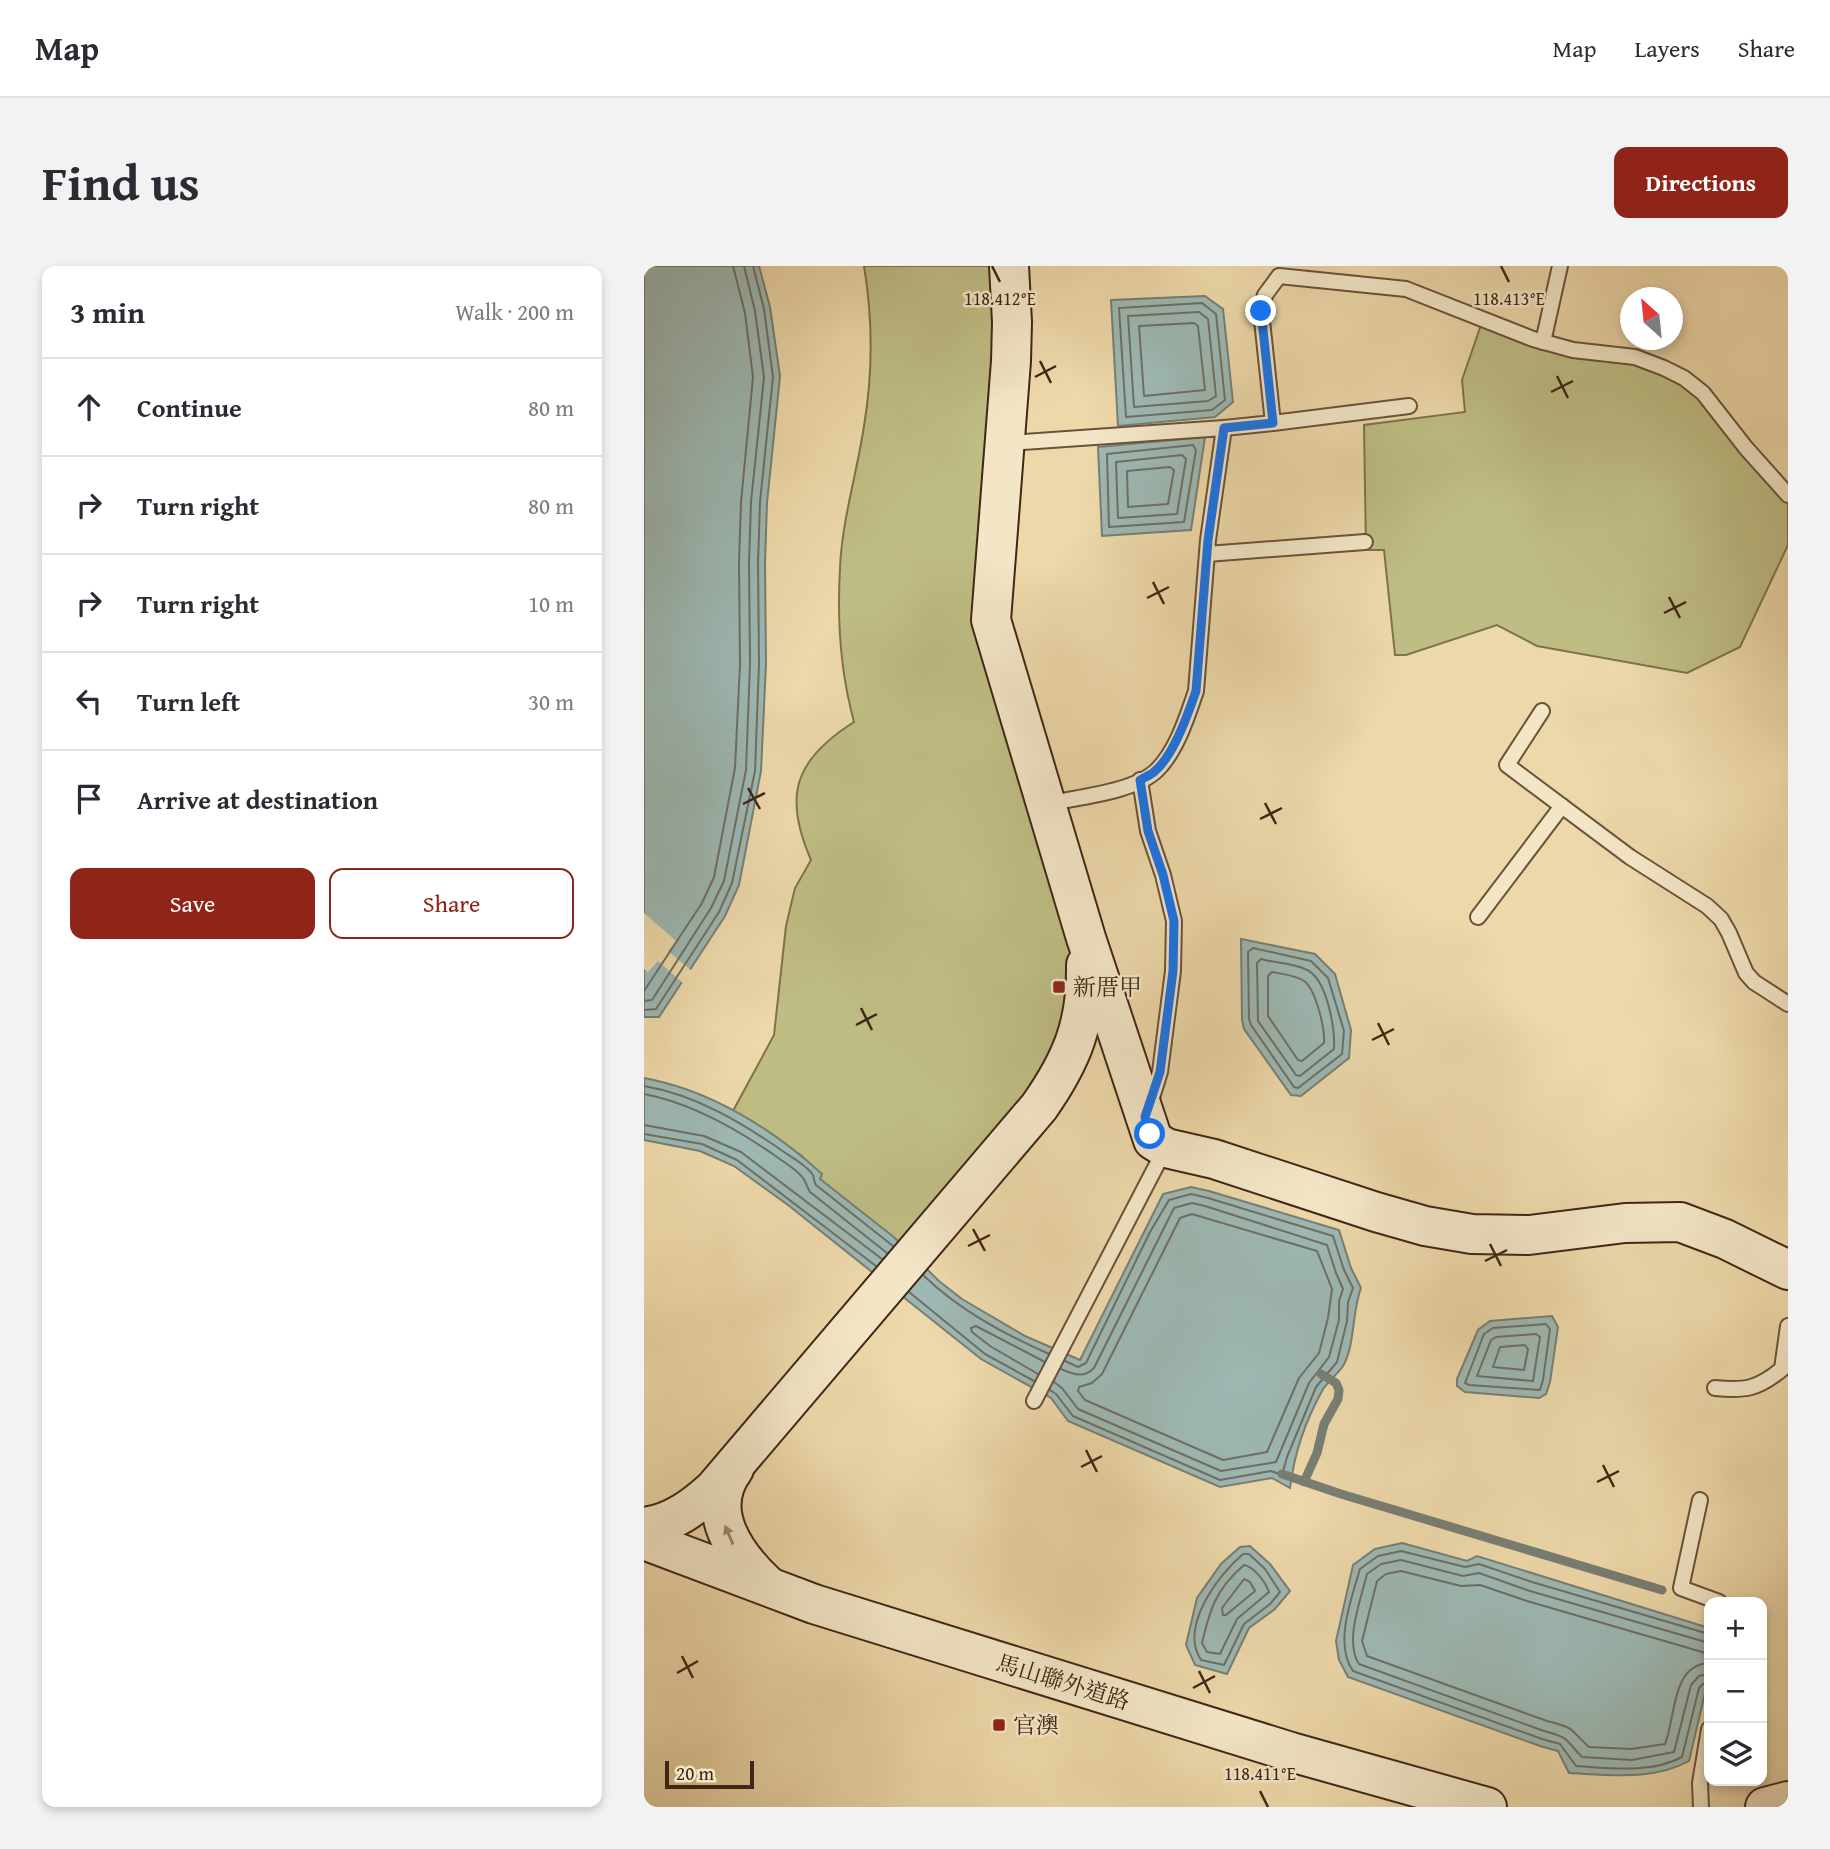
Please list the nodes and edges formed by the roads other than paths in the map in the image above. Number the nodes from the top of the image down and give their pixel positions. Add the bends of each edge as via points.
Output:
1 (1009, 266) edge
2 (1560, 266) edge
3 (1282, 271) edge
4 (1543, 342) junction
5 (1409, 406) dead end
6 (1273, 423) junction
7 (1224, 428) junction
8 (1006, 443) junction
9 (1788, 495) edge
10 (1366, 542) dead end
11 (1207, 554) junction
12 (1542, 711) dead end
13 (1140, 780) junction
14 (1046, 804) junction
15 (1562, 806) junction
16 (1478, 917) dead end
17 (1086, 938) junction
18 (1788, 1004) edge
19 (1156, 1133) junction
20 (1788, 1270) edge
21 (1788, 1326) edge
22 (1715, 1388) dead end
23 (1034, 1401) dead end
24 (742, 1458) junction
25 (1700, 1500) dead end
26 (698, 1504) junction
27 (644, 1527) edge
28 (644, 1539) edge
29 (708, 1564) junction
30 (770, 1588) junction
31 (1705, 1597) edge
32 (1704, 1759) edge
33 (1487, 1807) edge
34 (1702, 1807) edge

1 - 8 street via 1012,322
2 - 4 lane
3 - 4 lane via 1406,289
3 - 6 lane via 1265,295 1261,319
4 - 9 lane via 1573,351 1635,358 1684,378 1703,393
5 - 6 lane
6 - 7 lane
7 - 8 lane
7 - 11 lane
8 - 14 street via 991,620
10 - 11 lane
11 - 13 lane via 1196,691 1166,759
12 - 15 lane via 1507,765
13 - 14 lane
13 - 19 lane via 1148,831 1174,921
14 - 17 street
15 - 16 lane
15 - 18 lane via 1707,906 1721,919 1746,973
17 - 19 street
17 - 24 street via 1084,1011 1069,1059 1055,1085
19 - 20 street via 1214,1159 1401,1219 1472,1234 1529,1236 1625,1223 1680,1222 1725,1238
19 - 23 lane via 1065,1344
21 - 22 lane via 1782,1369 1768,1381 1738,1390
24 - 26 street
30 -> 24 street via 737,1553 725,1529 722,1490
25 - 31 lane via 1681,1588
26 - 27 street via 656,1526
26 - 29 street via 682,1523 680,1533 691,1553
28 - 29 street, 馬山聯外道路
29 - 30 street, 馬山聯外道路
30 - 33 street, 馬山聯外道路 via 1291,1752
32 - 34 lane

